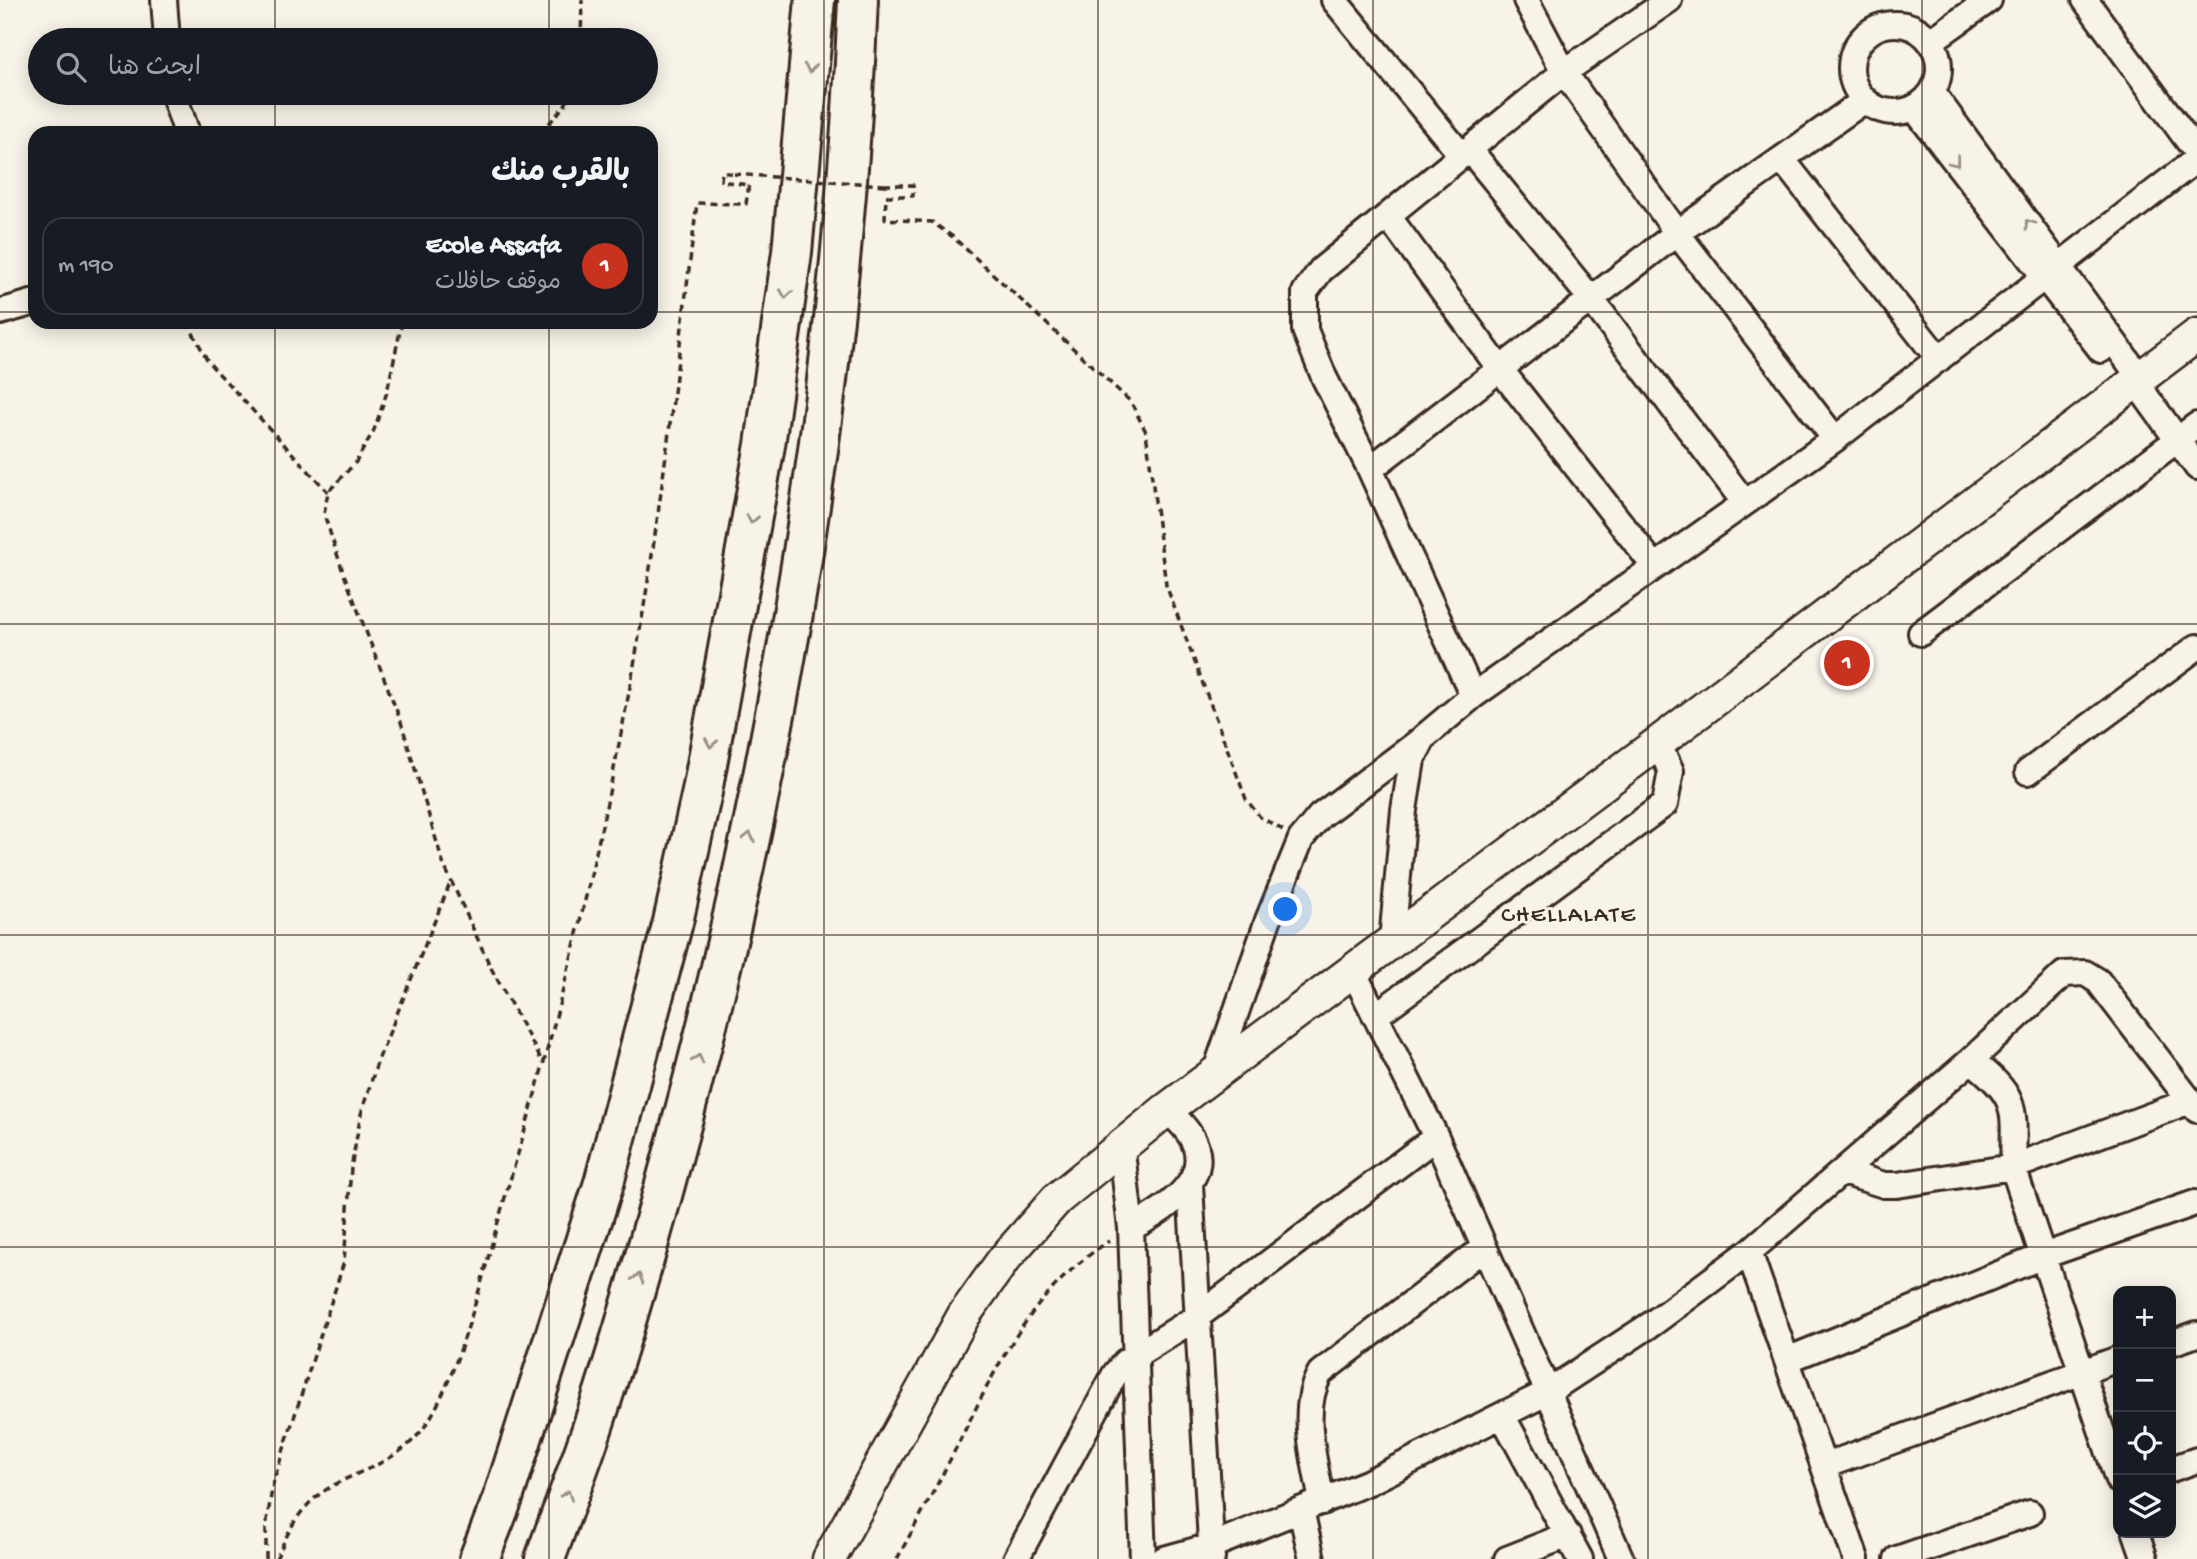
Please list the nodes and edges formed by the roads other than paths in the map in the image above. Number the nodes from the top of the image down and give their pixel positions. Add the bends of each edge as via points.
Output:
1 (164, 0) edge
2 (815, 0) edge
3 (858, 0) edge
4 (1334, 0) edge
5 (1526, 0) edge
6 (1670, 0) edge
7 (1989, 0) edge
8 (2085, 0) edge
9 (166, 28) edge
10 (1931, 41) junction
11 (1564, 72) junction
12 (1932, 92) junction
13 (1865, 100) junction
14 (177, 105) edge
15 (1913, 108) junction
16 (185, 126) edge
17 (1466, 153) junction
18 (2197, 153) edge
19 (1782, 159) junction
20 (2197, 159) edge
21 (1388, 216) junction
22 (1677, 233) junction
23 (2052, 272) junction
24 (1591, 299) junction
25 (28, 304) edge
26 (0, 312) edge
27 (2197, 335) edge
28 (1939, 359) junction
29 (1500, 369) junction
30 (2138, 387) junction
31 (2187, 432) edge
32 (1835, 439) junction
33 (2197, 467) edge
34 (1370, 469) junction
35 (1745, 503) junction
36 (1655, 567) junction
37 (1921, 632) dead end
38 (2197, 647) edge
39 (1473, 696) junction
40 (1424, 737) junction
41 (1658, 743) junction
42 (2028, 772) dead end
43 (1392, 942) junction
44 (1353, 971) junction
45 (1375, 1016) junction
46 (1971, 1060) junction
47 (1215, 1073) junction
48 (2194, 1105) edge
49 (1166, 1110) junction
50 (1436, 1137) junction
51 (1121, 1144) junction
52 (2013, 1167) junction
53 (1843, 1172) junction
54 (1190, 1185) junction
55 (2195, 1203) dead end
56 (1131, 1227) junction
57 (1484, 1248) junction
58 (1749, 1252) junction
59 (2043, 1256) junction
60 (1197, 1317) junction
61 (2197, 1334) edge
62 (2176, 1341) edge
63 (1137, 1357) junction
64 (1787, 1360) junction
65 (2113, 1361) edge
66 (2081, 1371) junction
67 (1546, 1393) junction
68 (1502, 1415) junction
69 (2197, 1460) edge
70 (1824, 1466) junction
71 (2176, 1467) edge
72 (2116, 1475) edge
73 (1312, 1506) junction
74 (2030, 1513) dead end
75 (1568, 1535) junction
76 (2138, 1538) edge
77 (1211, 1553) edge
78 (479, 1559) edge
79 (545, 1559) edge
80 (829, 1559) edge
81 (1016, 1559) edge
82 (1143, 1559) edge
83 (1164, 1559) edge
84 (1312, 1559) edge
85 (1507, 1559) edge
86 (1580, 1559) edge
87 (1621, 1559) edge
88 (1856, 1559) edge
89 (1897, 1559) edge
90 (2146, 1559) edge

1 - 9 street
2 -> 78 highway via 792,252 765,445 696,818 604,1183 503,1498
79 -> 3 highway via 594,1424 660,1206 720,975 763,774 805,545 830,349 855,88
4 - 17 street
5 - 11 street
6 - 11 street
7 - 10 street
8 - 18 street
10 - 12 street via 1939,64
10 - 13 street via 1915,28 1900,24 1870,32 1852,57 1851,72
11 - 17 street
11 - 22 street
12 - 15 street
23 -> 12 street
13 - 15 street via 1883,110
13 - 19 street
14 - 16 street
15 -> 23 street
17 - 21 street
17 - 24 street
19 - 22 street
19 - 28 street
20 - 23 street
21 - 29 street
21 - 34 street via 1321,270 1305,292 1303,313 1324,377
22 - 24 street
22 - 32 street
23 - 28 street
23 - 30 street
24 - 29 street
24 - 35 street
25 - 26 street
27 - 30 street
28 - 32 street
29 - 34 street
29 - 36 street
30 - 31 street
30 - 41 street via 1911,549
31 - 33 street
31 - 37 street
32 - 35 street
34 - 39 street
35 - 36 street
36 - 39 street
38 - 42 street
39 - 40 street
40 - 43 street via 1408,779
40 - 47 street via 1320,816 1301,839
41 - 43 street
41 - 45 street via 1671,771 1665,804
43 - 44 street
44 - 45 street
44 - 47 street
45 - 50 street
46 - 48 street via 2058,978 2085,973 2098,981
46 - 52 street via 2000,1083 2012,1104
46 - 53 street
47 - 49 street
48 - 52 street
49 - 51 street
49 - 54 street via 1189,1133 1196,1151
50 - 57 street
50 - 60 street
51 - 56 street
51 - 80 street via 1057,1199 1004,1259 932,1369
52 - 53 street via 1897,1185
52 - 59 street
53 - 58 street
54 - 56 street via 1180,1198
54 - 60 street
55 - 59 street
56 - 63 street
57 - 67 street
57 - 73 street via 1320,1373 1311,1389
58 - 64 street
58 - 67 street via 1653,1323
59 - 64 street
59 - 66 street
60 - 63 street
60 - 77 street
61 - 62 street
63 - 81 street via 1115,1374
63 - 82 street
64 - 70 street
65 - 66 street
66 - 70 street
66 - 72 street
67 - 68 street
67 - 87 street
68 - 73 street
68 - 75 street
69 - 71 street
70 - 88 street
73 - 77 street
73 - 84 street
74 - 89 street
75 - 85 street
75 - 86 street
76 - 90 street
77 - 83 street

